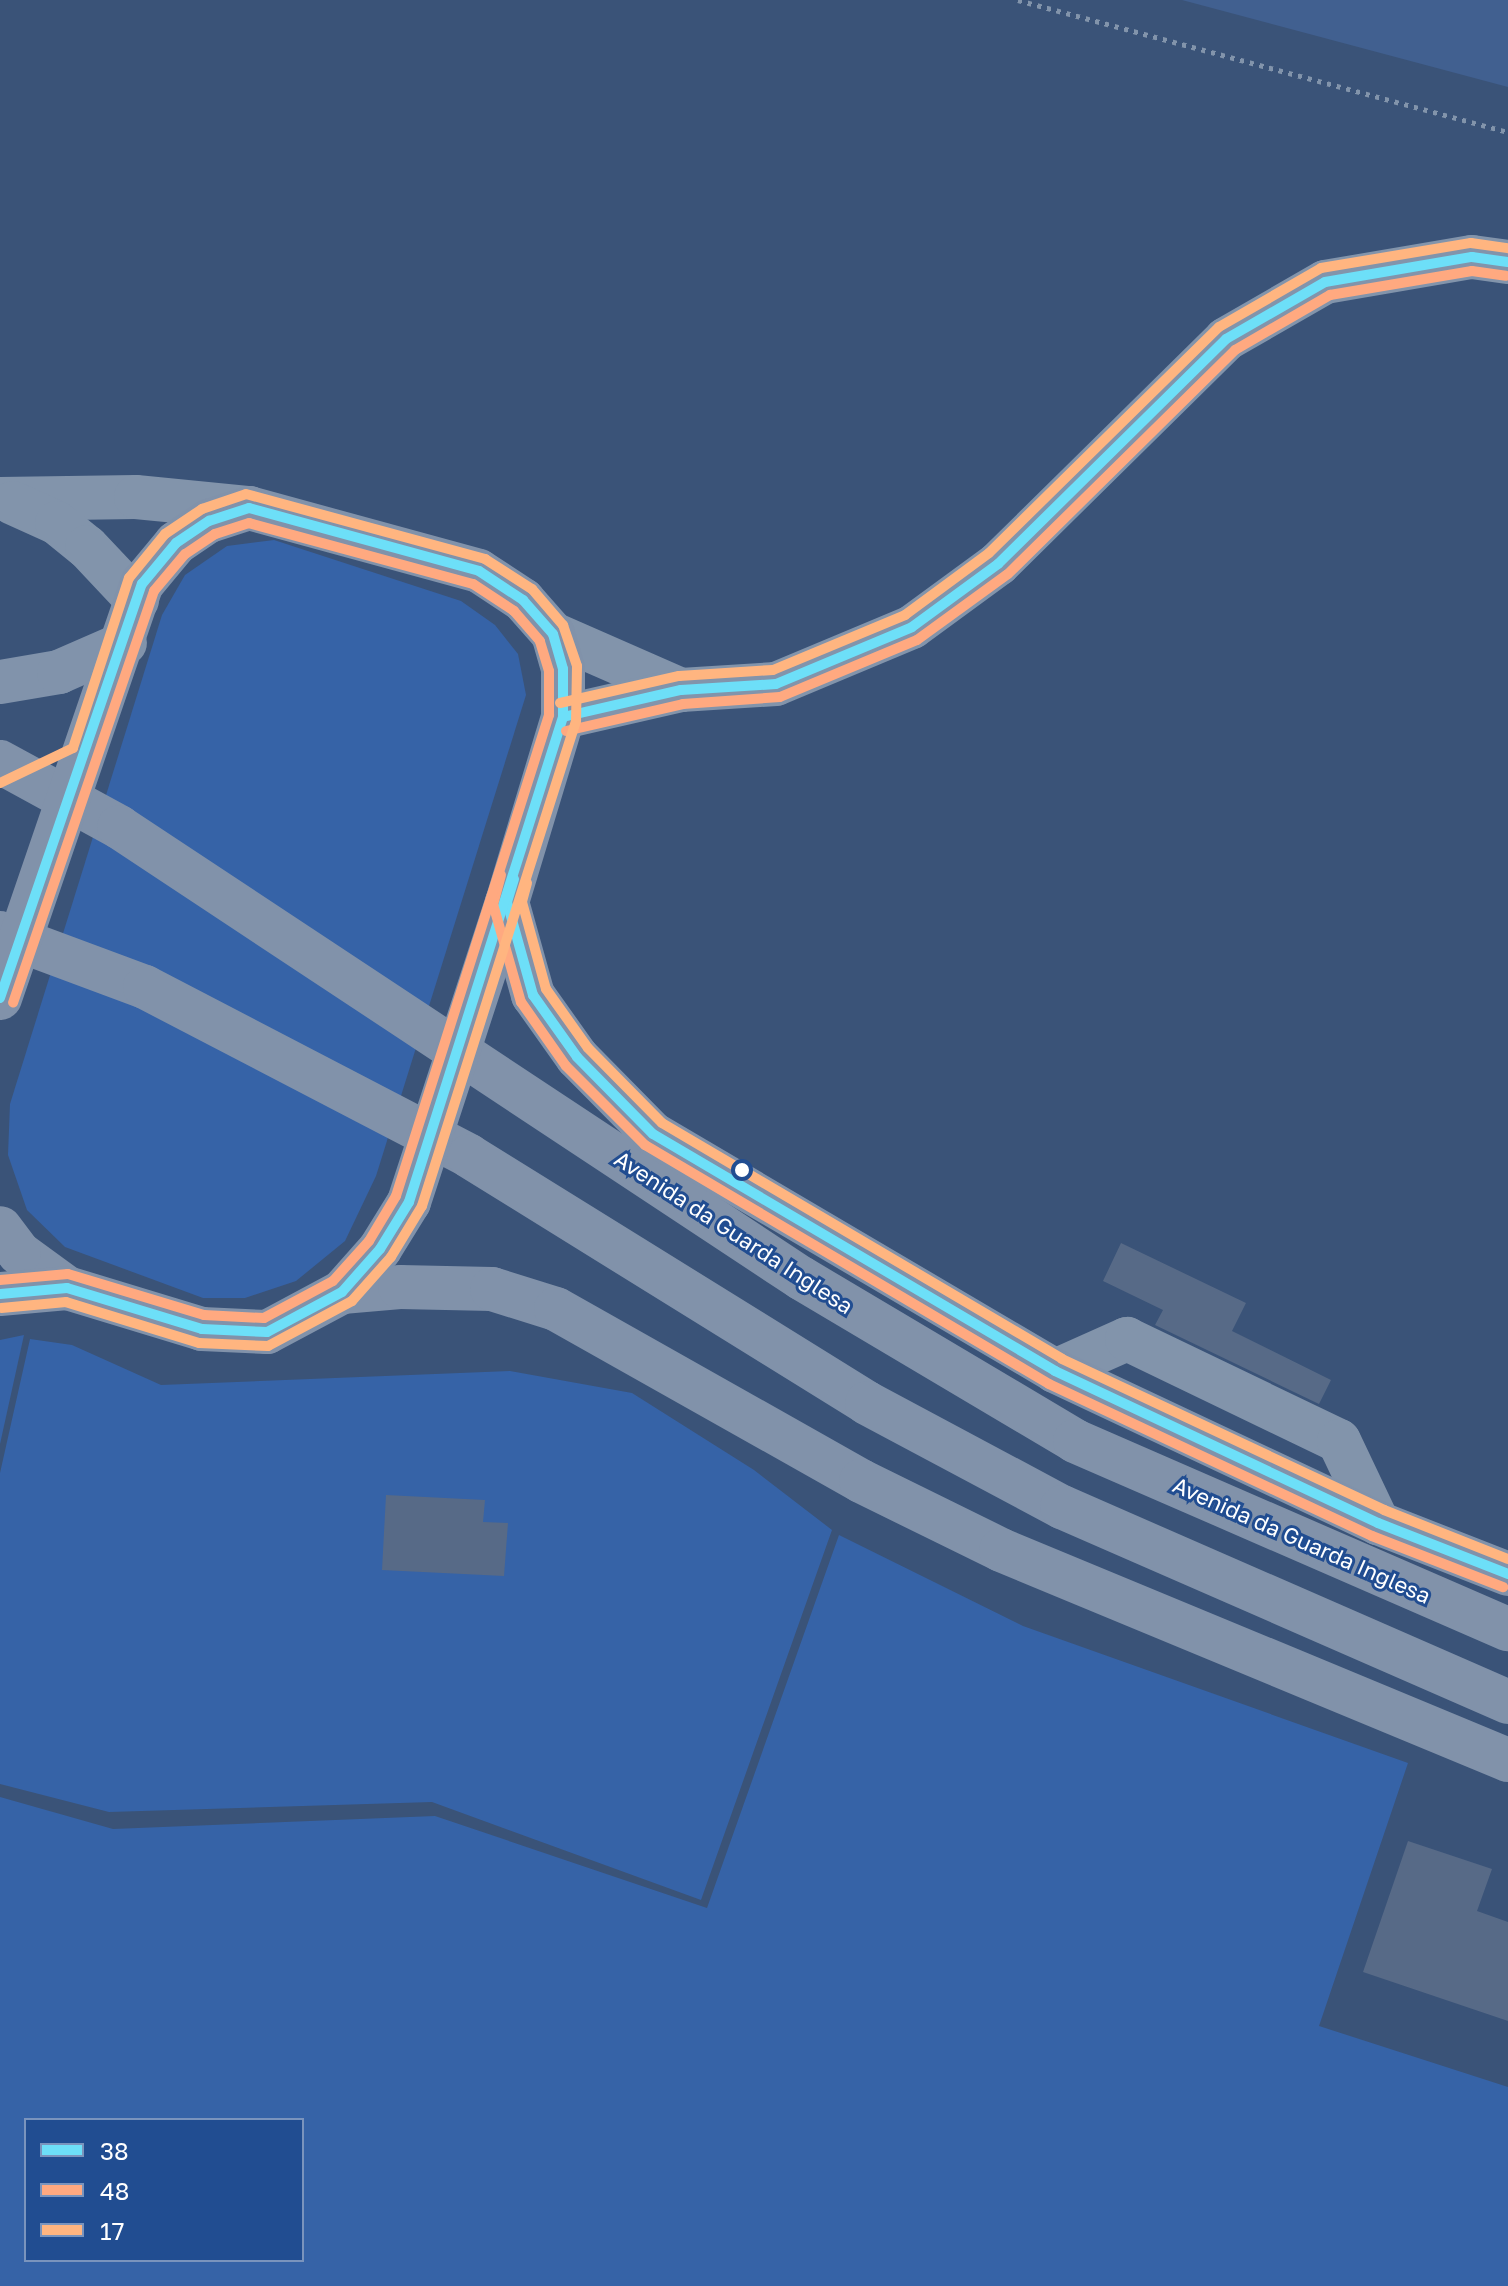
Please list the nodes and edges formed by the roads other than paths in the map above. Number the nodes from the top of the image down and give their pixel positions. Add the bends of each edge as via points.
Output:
1 (1508, 262) edge
2 (4, 500) edge
3 (249, 508) junction
4 (137, 600) junction
5 (553, 634) junction
6 (125, 643) junction
7 (0, 682) edge
8 (681, 690) junction
9 (563, 717) junction
10 (84, 758) junction
11 (0, 762) edge
12 (0, 799) edge
13 (507, 902) junction
14 (0, 933) edge
15 (0, 998) edge
16 (0, 1228) edge
17 (67, 1288) junction
18 (342, 1292) junction
19 (0, 1294) edge
20 (1055, 1371) junction
21 (1378, 1523) junction
22 (1508, 1574) edge
23 (1508, 1629) edge
24 (1508, 1702) edge
25 (1508, 1760) edge

1 - 8 street via 1472,257 1325,282 1226,339 998,564 912,627 776,684
2 - 3 street via 136,497
2 - 4 street via 57,523
3 - 4 main road via 209,521 176,543 142,584
3 - 5 main road via 479,571 523,600
4 - 6 main road
5 - 8 street
5 - 9 main road via 563,669
6 - 7 highway via 59,672
6 - 10 main road
8 - 9 street
9 - 13 main road
10 - 12 main road
10 - 15 main road
11 - 23 main road, Avenida da Guarda Inglesa via 119,827 801,1278 1075,1441
13 - 18 main road via 409,1202 380,1249
13 - 20 main road via 533,995 577,1057 653,1134
14 - 24 main road via 145,987 469,1156 867,1403 1062,1507
16 - 17 main road via 19,1253
17 - 18 main road via 202,1329 267,1332
17 - 19 main road
18 - 25 main road via 492,1289 556,1309 861,1481 1001,1550
20 - 21 main road
20 - 21 street via 1127,1339 1339,1441
21 - 22 main road

